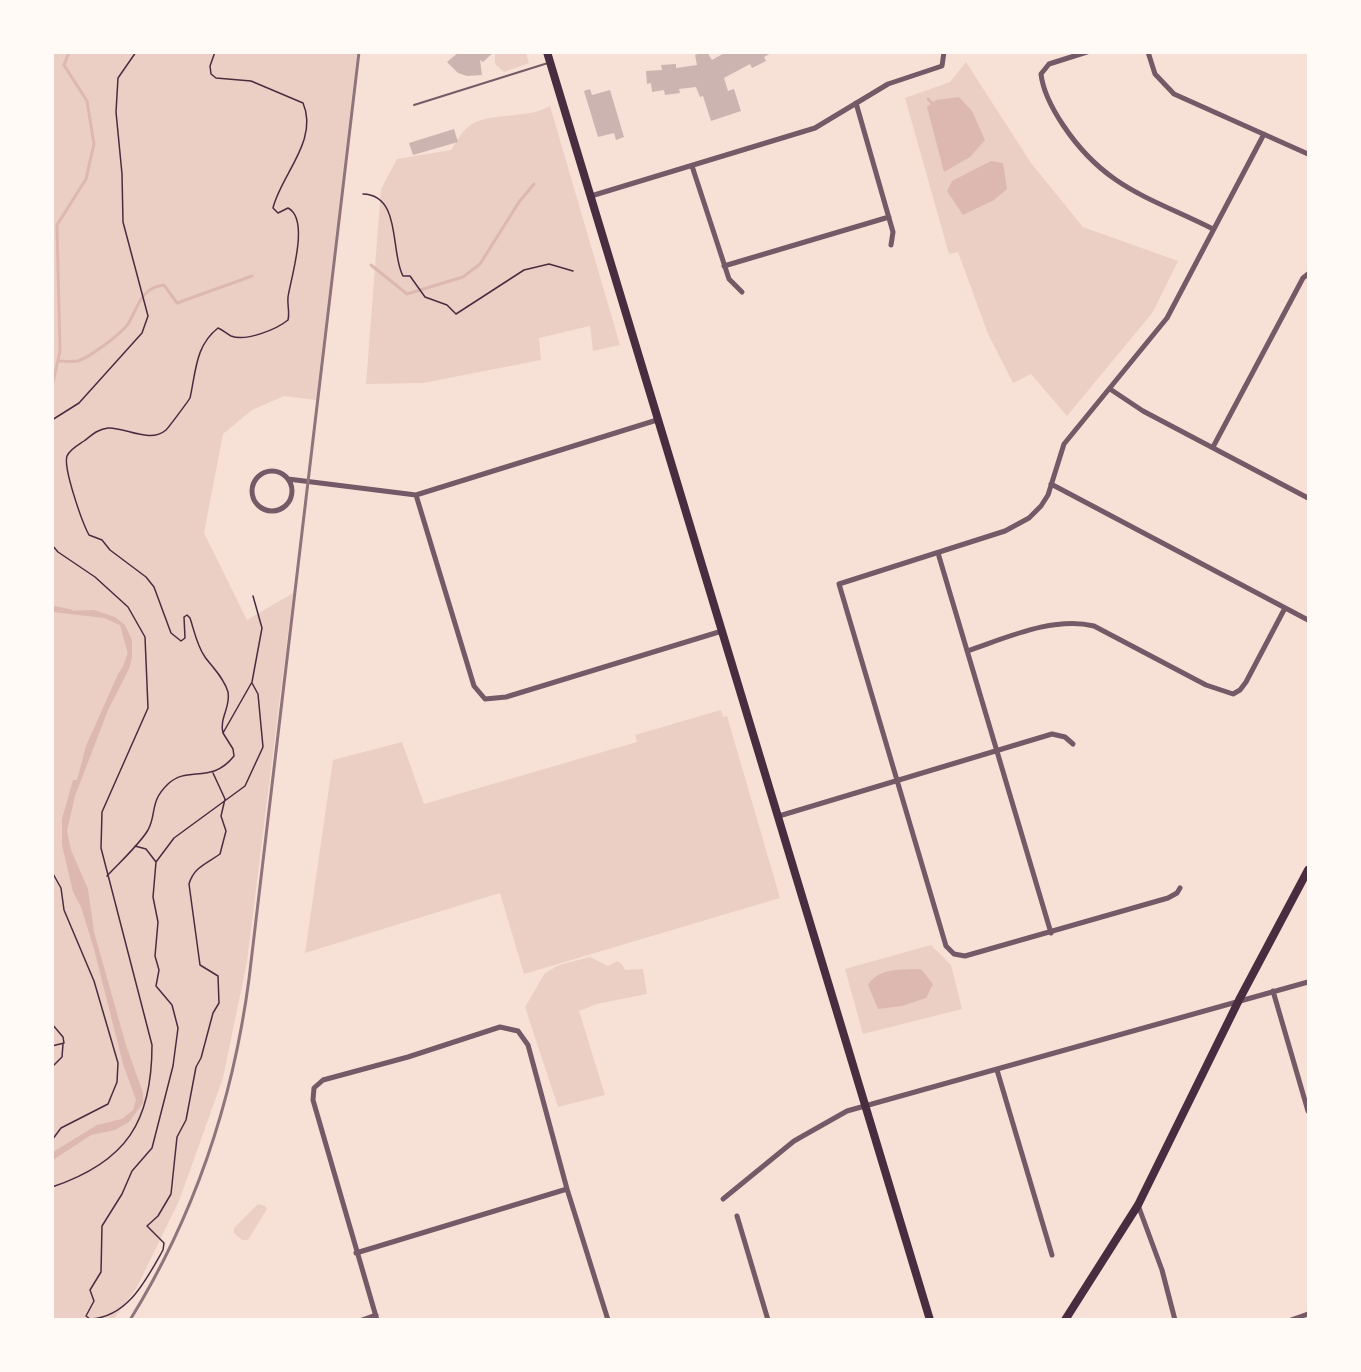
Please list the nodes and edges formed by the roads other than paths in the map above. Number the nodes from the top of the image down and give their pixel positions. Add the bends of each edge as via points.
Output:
1 (547, 52) edge
2 (944, 52) edge
3 (1088, 52) edge
4 (1148, 52) edge
5 (550, 62) junction
6 (856, 103) junction
7 (414, 105) dead end
8 (1264, 135) junction
9 (1308, 154) edge
10 (692, 166) junction
11 (591, 196) junction
12 (889, 217) junction
13 (1213, 229) junction
14 (891, 245) dead end
15 (724, 266) junction
16 (1308, 274) edge
17 (742, 292) dead end
18 (1110, 389) junction
19 (657, 420) junction
20 (1213, 447) junction
21 (288, 479) junction
22 (1051, 484) junction
23 (416, 495) junction
24 (1308, 498) edge
25 (938, 554) junction
26 (1285, 608) junction
27 (1308, 620) edge
28 (722, 631) junction
29 (967, 651) junction
30 (1073, 744) dead end
31 (997, 750) junction
32 (897, 782) junction
33 (779, 816) junction
34 (1308, 870) edge
35 (1180, 888) dead end
36 (1051, 933) junction
37 (1308, 982) edge
38 (1273, 992) junction
39 (1239, 1000) junction
40 (997, 1070) junction
41 (866, 1106) junction
42 (1308, 1111) edge
43 (567, 1189) junction
44 (723, 1199) dead end
45 (1138, 1205) junction
46 (737, 1216) dead end
47 (356, 1253) junction
48 (1052, 1255) dead end
49 (1308, 1314) edge
50 (376, 1317) edge
51 (363, 1320) edge
52 (608, 1320) edge
53 (768, 1320) edge
54 (930, 1320) edge
55 (1065, 1320) edge
56 (1175, 1320) edge
57 (1291, 1320) edge

1 - 5 main road
2 - 6 street via 942,66 888,84
3 - 13 street via 1049,64 1041,74 1042,86 1079,150 1127,190
4 - 8 street via 1155,74 1174,94
5 - 7 lane
5 - 11 main road
6 - 10 street via 815,128
6 - 12 street
8 - 9 street
8 - 13 street
10 - 11 street
10 - 15 street
11 - 19 main road
12 - 14 street
12 - 15 street
13 - 18 street via 1167,318
15 - 17 street via 729,279
16 - 20 street
18 - 20 street
18 - 22 street via 1064,444
19 - 23 street
19 - 28 main road
20 - 24 street
21 - 21 street via 274,471 263,473 252,486 255,502 268,511 283,508 291,498
21 - 23 street
22 - 25 street via 1041,506 1029,518 1005,531
22 - 26 street
23 - 28 street via 474,686 485,699 506,697
25 - 29 street
25 - 32 street via 839,584
26 - 27 street
26 - 29 street via 1246,682 1233,694 1206,685 1094,626 1078,622 1061,623
28 - 33 main road
29 - 31 street
30 - 31 street via 1052,734
31 - 32 street
31 - 36 street
32 - 33 street
32 - 36 street via 946,946 954,954 965,956
33 - 41 main road
34 - 39 main road
35 - 36 street via 1168,898
37 - 38 street
38 - 39 street
38 - 42 street
39 - 40 street
39 - 45 main road
40 - 41 street
40 - 48 street
41 - 44 street via 847,1111 794,1142
41 - 54 main road
43 - 47 street
43 - 47 street via 528,1045 518,1031 500,1027 323,1080 314,1088 313,1100
43 - 52 street
45 - 55 main road
45 - 56 street
46 - 53 street
47 - 50 street
49 - 57 street
50 - 51 street

